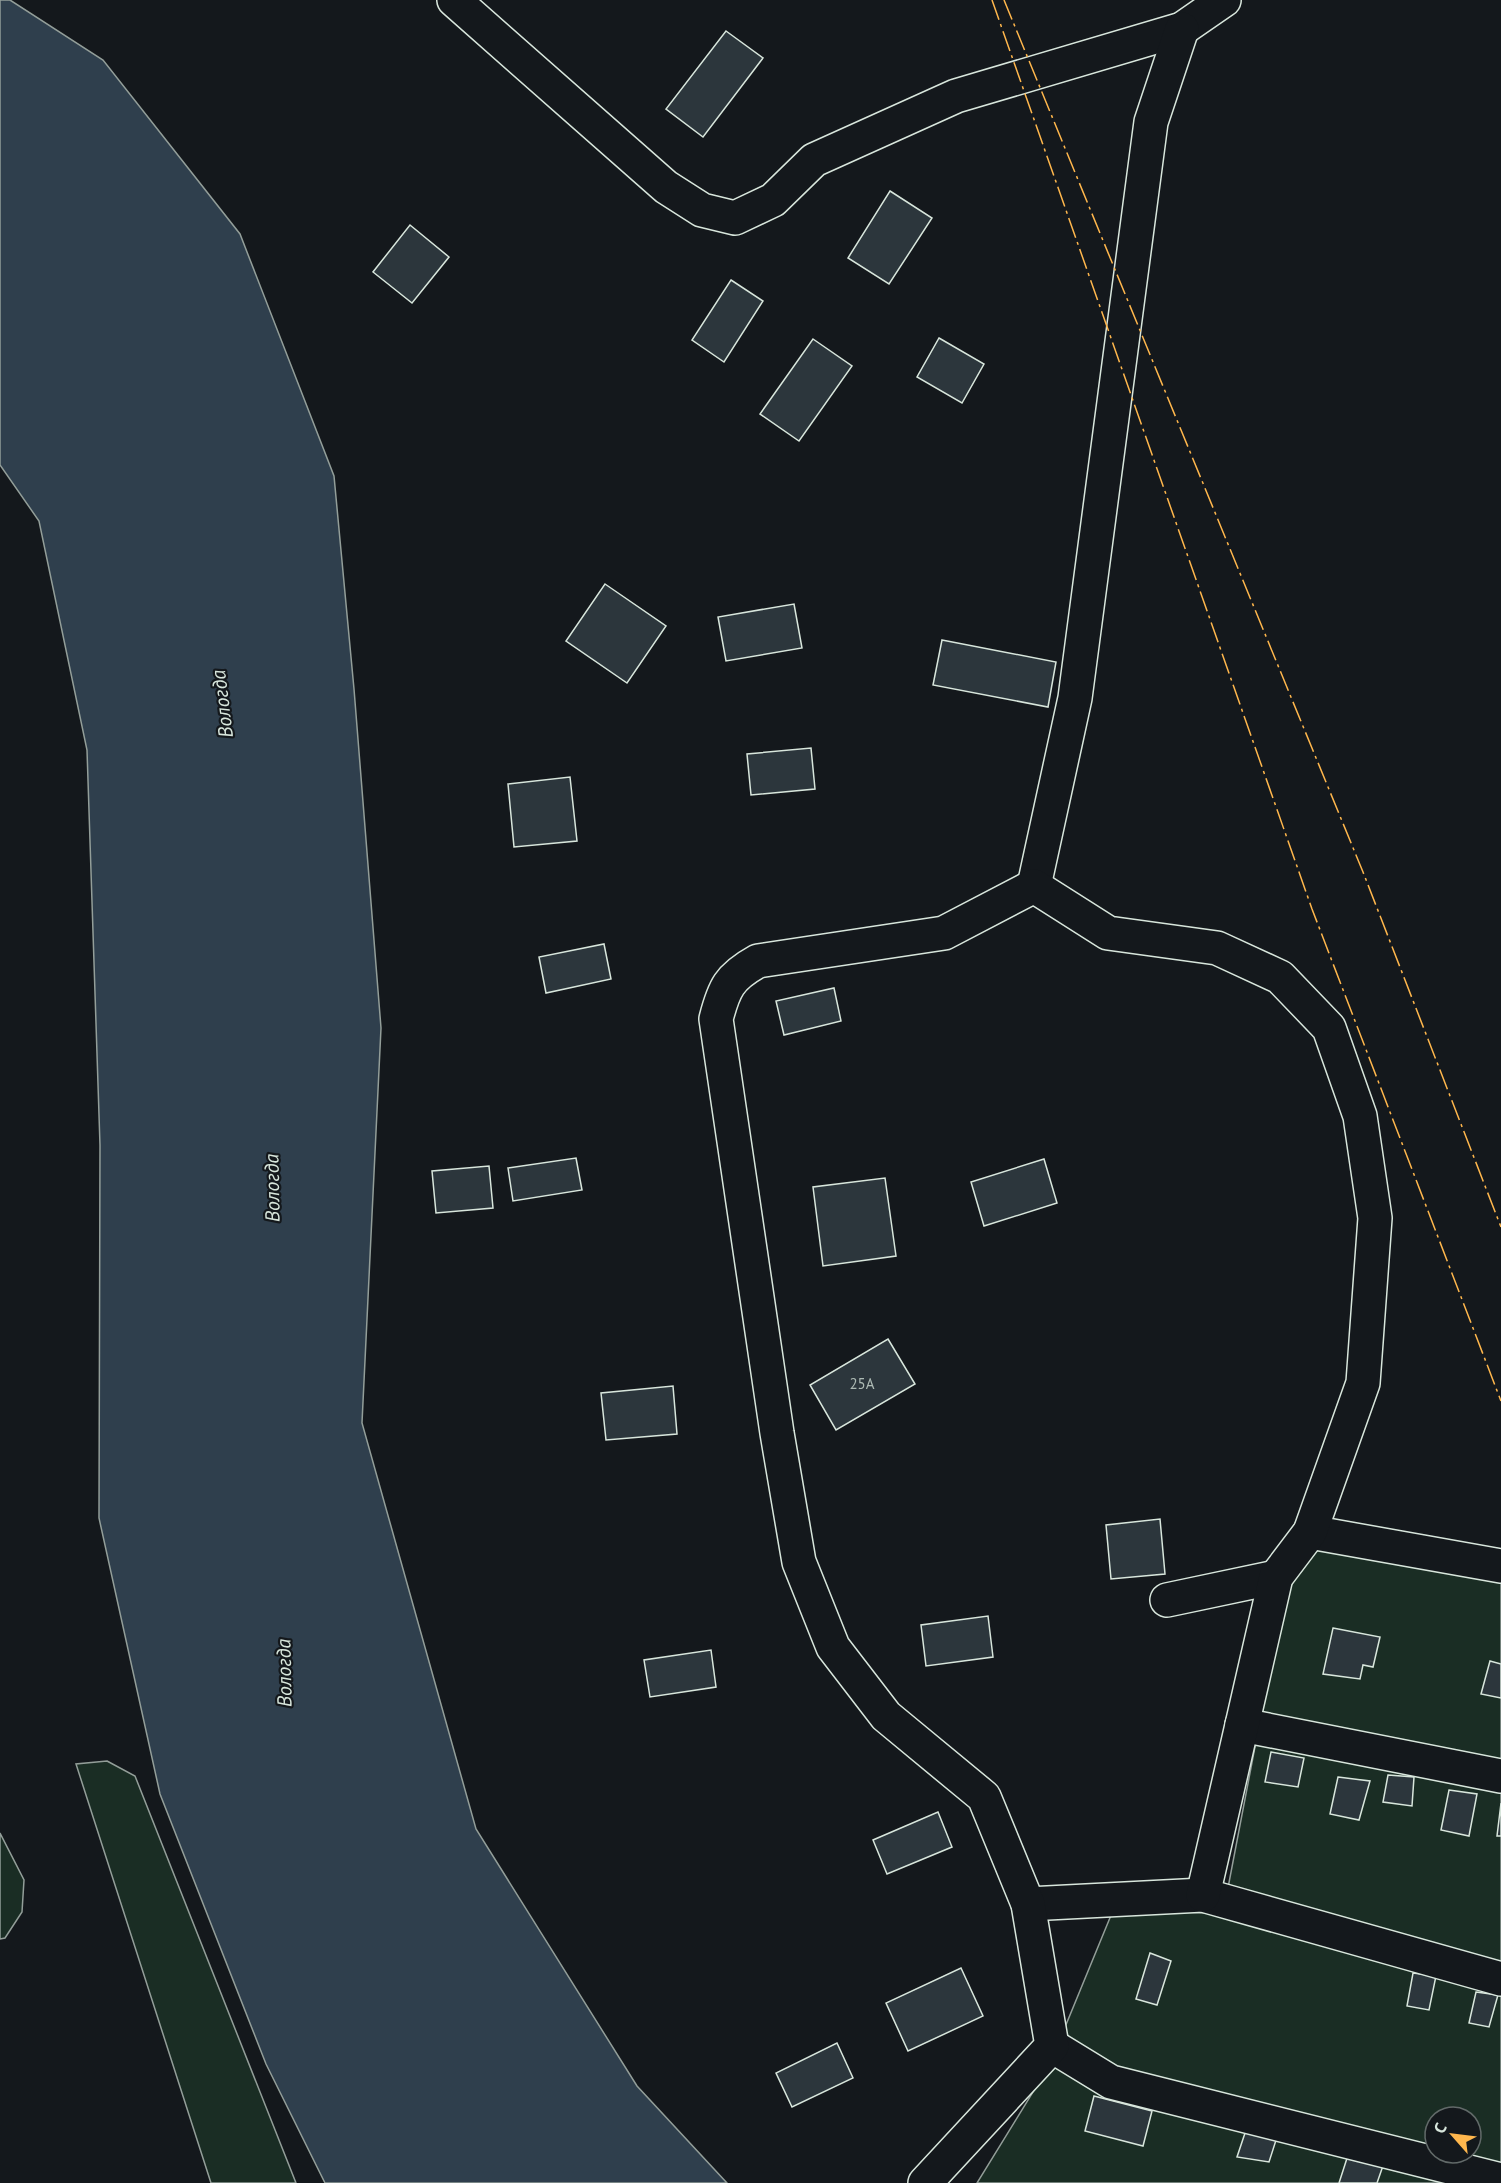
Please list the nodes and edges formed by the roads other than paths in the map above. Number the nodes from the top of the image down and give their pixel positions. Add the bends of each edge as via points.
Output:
1 (454, 0) edge
2 (1224, 0) edge
3 (1182, 30) junction
4 (1034, 886) junction
5 (1310, 1532) junction
6 (1501, 1566) edge
7 (1276, 1577) junction
8 (1167, 1600) dead end
9 (1242, 1725) junction
10 (1501, 1776) edge
11 (1203, 1895) junction
12 (1028, 1904) junction
13 (1501, 1979) edge
14 (1052, 2046) junction
15 (1501, 2180) edge
16 (925, 2183) edge

1 - 3 street via 666,187 702,210 735,218 772,200 814,160 956,96
2 - 3 street
3 - 4 street via 1151,122 1075,698
4 - 5 street via 1108,933 1217,948 1280,976 1329,1028 1360,1116 1375,1218 1363,1383
4 - 12 street via 944,933 758,961 727,984 716,1019 799,1562 833,1647 886,1716 984,1797
5 - 6 street
5 - 7 street
7 - 8 street
7 - 9 street
9 - 10 street
9 - 11 street
11 - 12 street
11 - 13 street
12 - 14 street
14 - 15 street via 1111,2082
14 - 16 street

